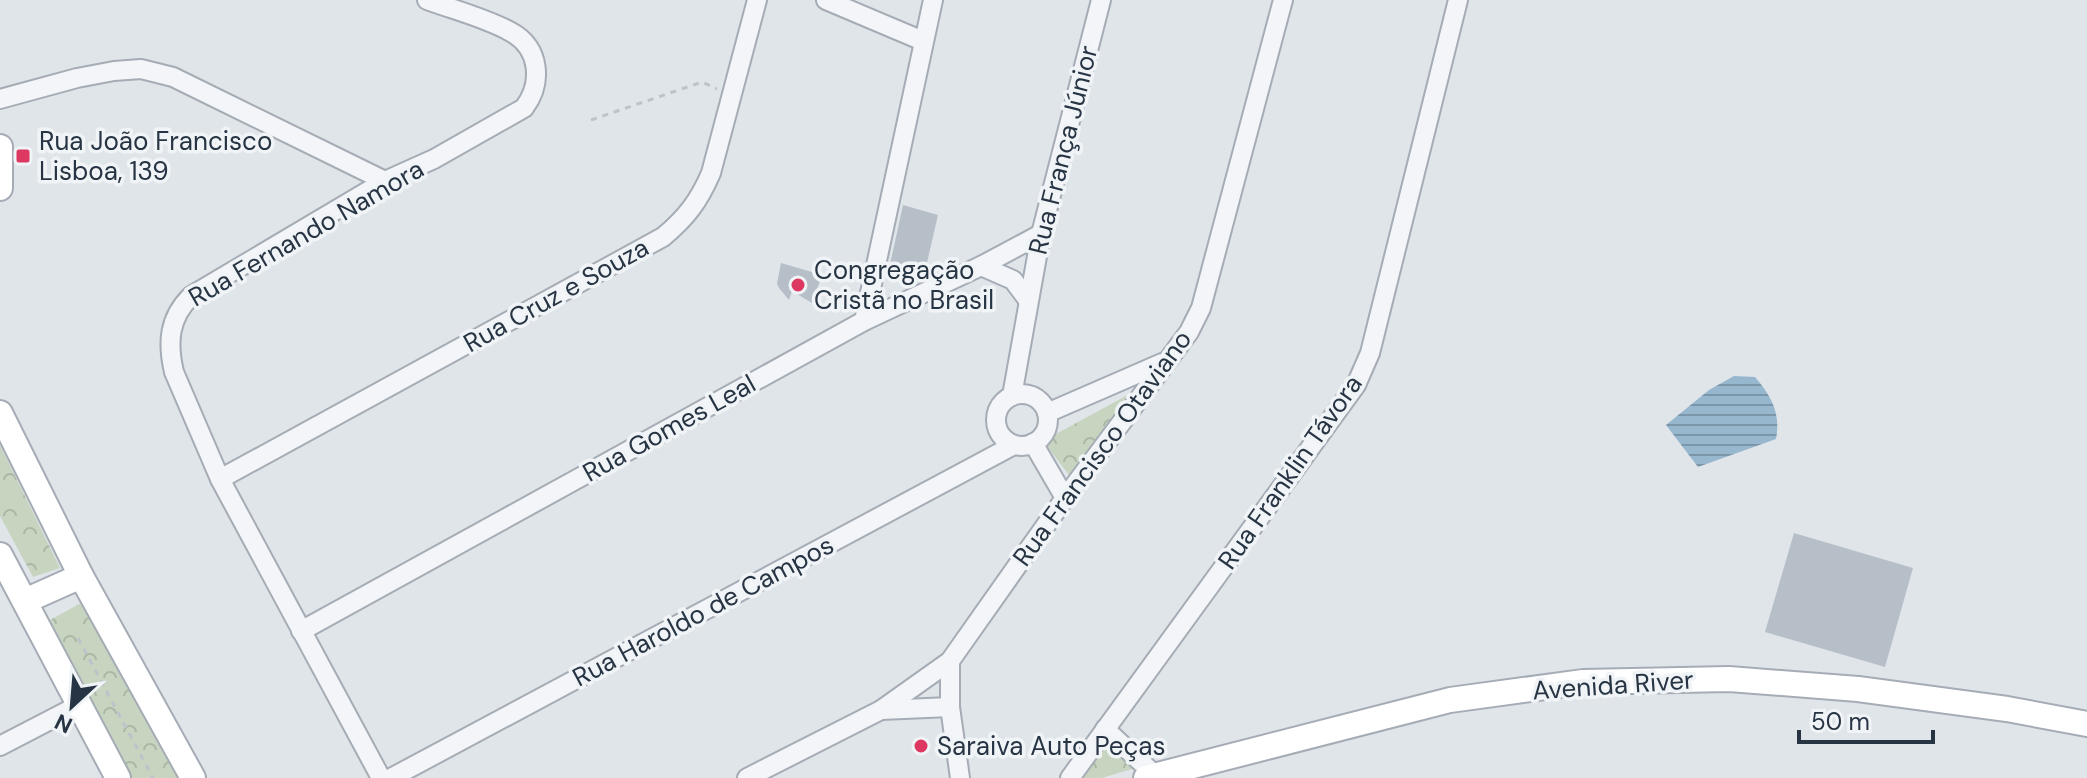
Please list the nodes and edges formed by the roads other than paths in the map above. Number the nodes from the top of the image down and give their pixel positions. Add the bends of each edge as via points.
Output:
1 (427, 0) edge
2 (757, 0) edge
3 (826, 0) edge
4 (933, 0) edge
5 (1101, 0) edge
6 (1283, 0) edge
7 (1458, 0) edge
8 (923, 41) junction
9 (0, 99) edge
10 (0, 147) edge
11 (385, 181) junction
12 (0, 188) edge
13 (1041, 234) junction
14 (981, 266) junction
15 (1028, 300) junction
16 (864, 321) junction
17 (1164, 362) junction
18 (1012, 396) junction
19 (0, 413) edge
20 (1047, 413) junction
21 (1033, 443) junction
22 (1014, 445) junction
23 (220, 479) junction
24 (1065, 498) junction
25 (0, 555) edge
26 (81, 576) junction
27 (25, 601) junction
28 (301, 631) junction
29 (950, 661) junction
30 (79, 705) junction
31 (950, 707) junction
32 (881, 710) junction
33 (2087, 724) edge
34 (1105, 729) junction
35 (0, 746) edge
36 (1150, 776) edge
37 (118, 778) edge
38 (193, 778) edge
39 (381, 778) edge
40 (391, 778) edge
41 (747, 778) edge
42 (960, 778) edge
43 (1070, 778) edge

1 - 11 street, Rua Fernando Namora via 512,32 536,64 534,95 494,127
2 - 23 street, Rua Cruz e Souza via 711,173 684,220 663,237
3 - 8 street
4 - 8 street
5 - 13 street, Rua França Júnior
6 - 17 street, Rua Francisco Otaviano via 1201,308
7 - 34 street, Rua Franklin Távora via 1370,353 1356,385
8 - 16 street
9 - 11 street via 77,78 141,69 173,77
10 - 12 street
11 - 23 street, Rua Fernando Namora via 179,308 169,336 174,372
13 - 14 street, Rua Gomes Leal
13 - 15 street, Rua França Júnior
14 - 15 street, Rua França Júnior via 1013,280
14 - 16 street, Rua Gomes Leal
15 - 18 street, Rua França Júnior
16 - 28 street, Rua Gomes Leal
17 - 20 street
17 - 24 street, Rua Francisco Otaviano
18 - 20 street via 1030,396
18 - 22 street via 999,408 997,426
19 - 26 street
20 - 21 street via 1047,429
21 - 22 street
21 - 24 street
22 - 40 street, Rua Haroldo de Campos
23 - 28 street, Rua Fernando Namora
24 - 29 street, Rua Francisco Otaviano
25 - 27 street
26 - 27 street
26 - 38 street
27 - 30 street
28 - 39 street, Rua Fernando Namora
29 - 31 street
29 - 32 street, Rua Francisco Otaviano
30 - 35 street
30 - 37 street
31 - 32 street, Rua Francisco Otaviano
31 - 42 street
32 - 41 street, Rua Francisco Otaviano
33 - 36 street, Avenida River via 1843,688 1729,679 1583,682 1450,700
34 - 36 street
34 - 43 street, Rua Franklin Távora

